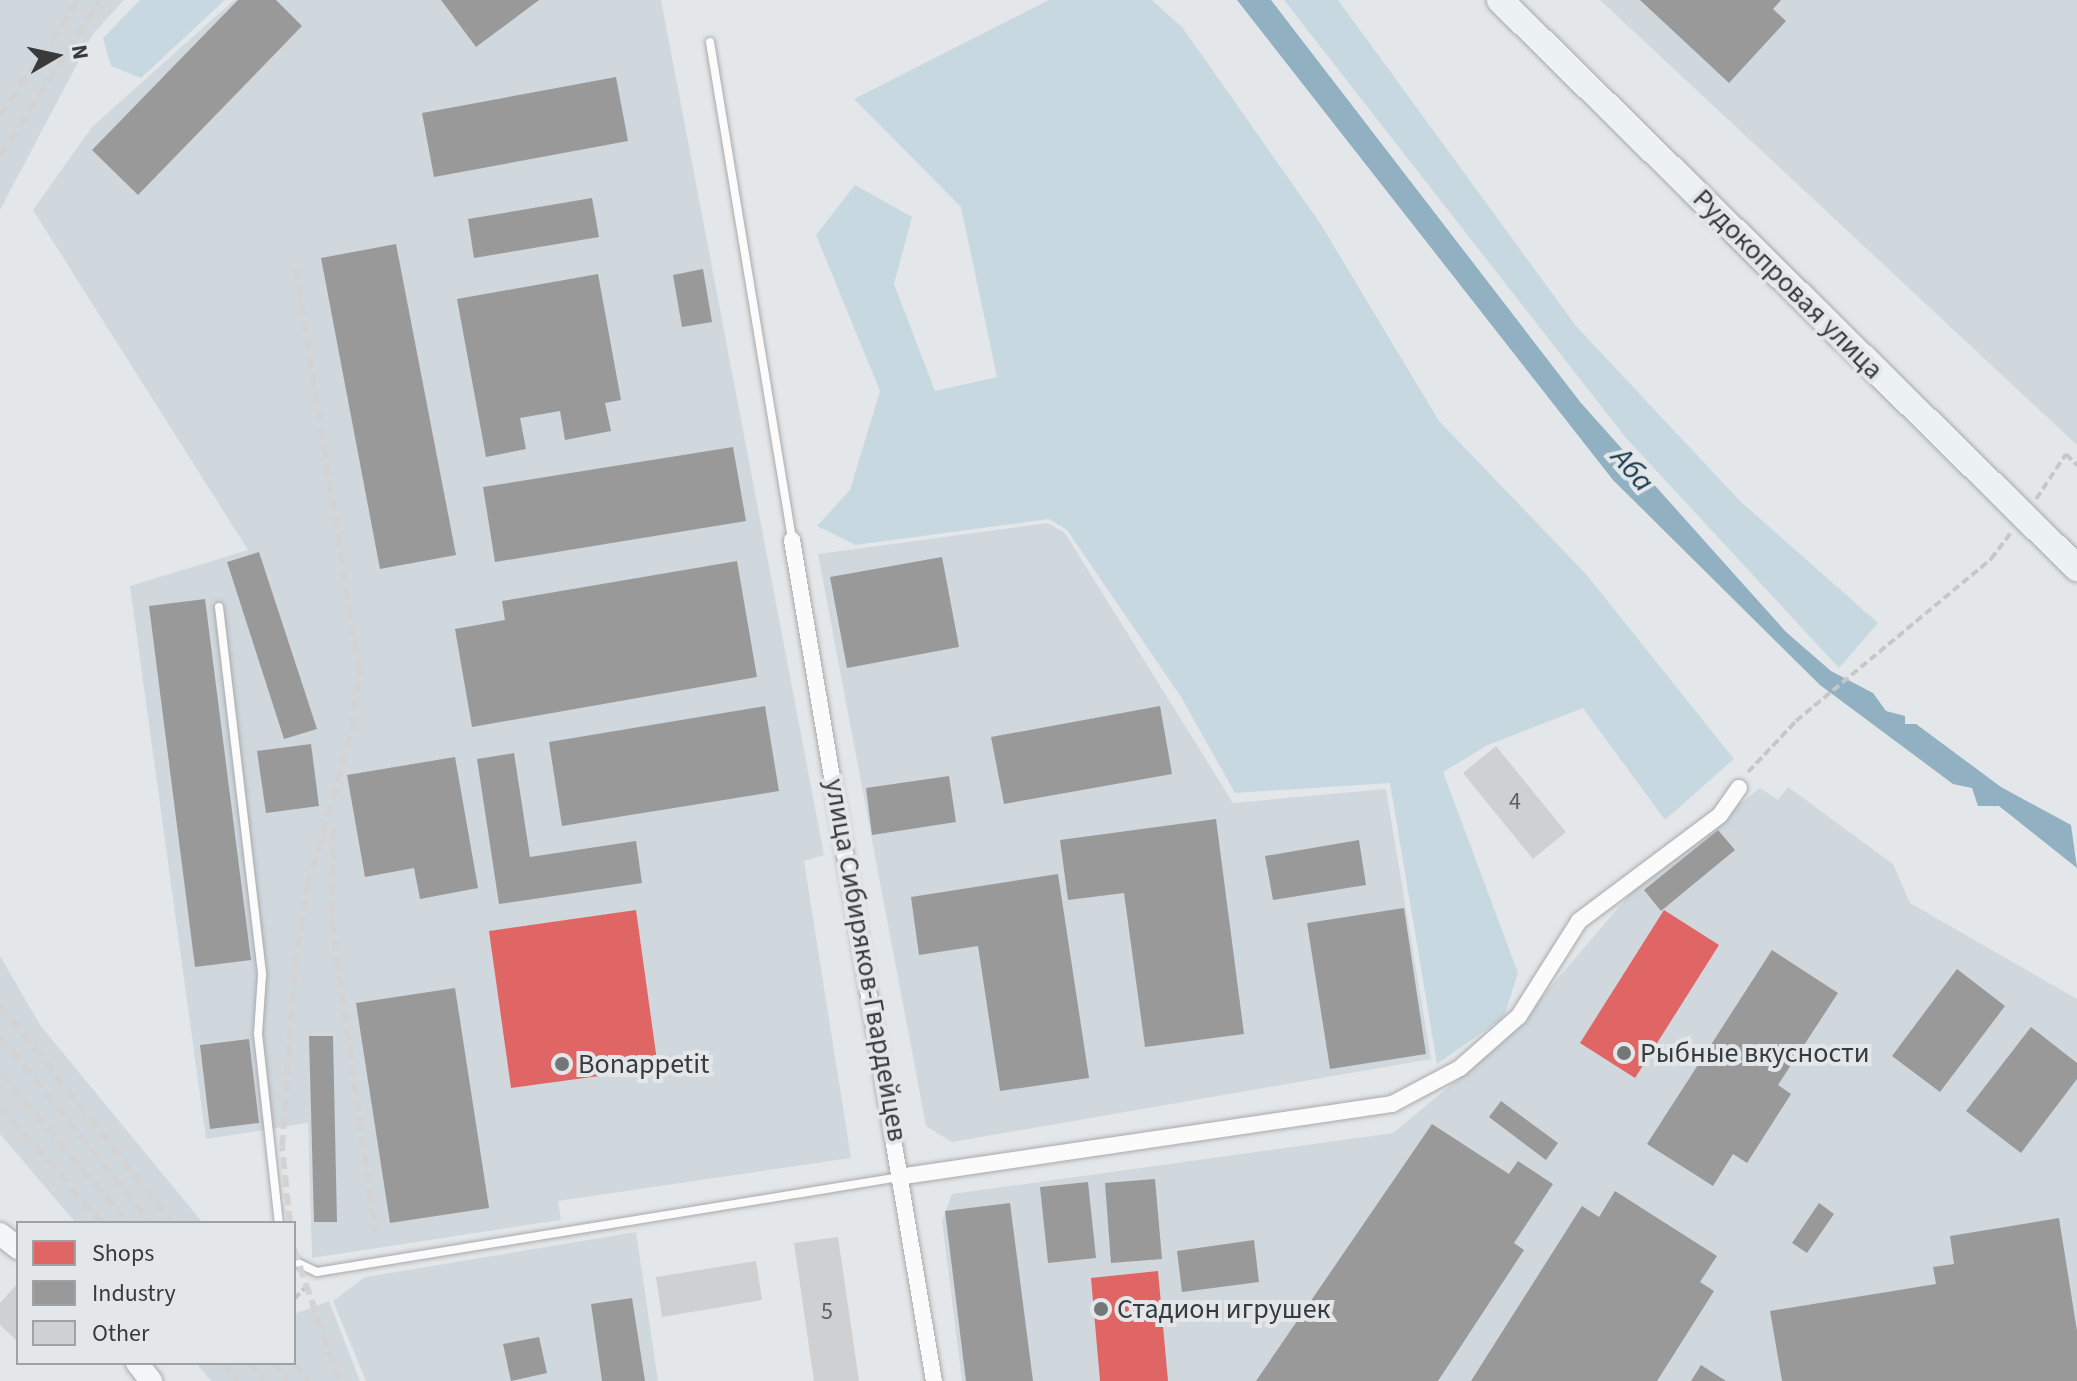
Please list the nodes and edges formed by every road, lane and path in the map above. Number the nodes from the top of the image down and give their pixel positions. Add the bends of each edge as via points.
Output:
1 (1500, 0) edge
2 (710, 42) dead end
3 (792, 540) joint
4 (2077, 568) edge
5 (219, 607) dead end
6 (1931, 610) dead end
7 (1739, 788) joint
8 (905, 1176) junction
9 (279, 1221) edge
10 (0, 1234) edge
11 (16, 1246) edge
12 (296, 1262) edge
13 (317, 1272) junction
14 (296, 1297) edge
15 (139, 1365) edge
16 (151, 1381) edge
17 (934, 1381) edge

1 - 4 main road, Рудокопровая улица
2 - 3 lane
3 - 8 street, улица Сибиряков-Гвардейцев
5 - 9 lane via 262,975 258,1034
6 - 7 path via 1759,754
7 - 8 street via 1720,815 1579,921 1519,1016 1460,1068 1392,1104
8 - 13 lane
8 - 17 street, улица Сибиряков-Гвардейцев
10 - 11 main road
12 - 13 lane
13 - 14 path
15 - 16 main road

